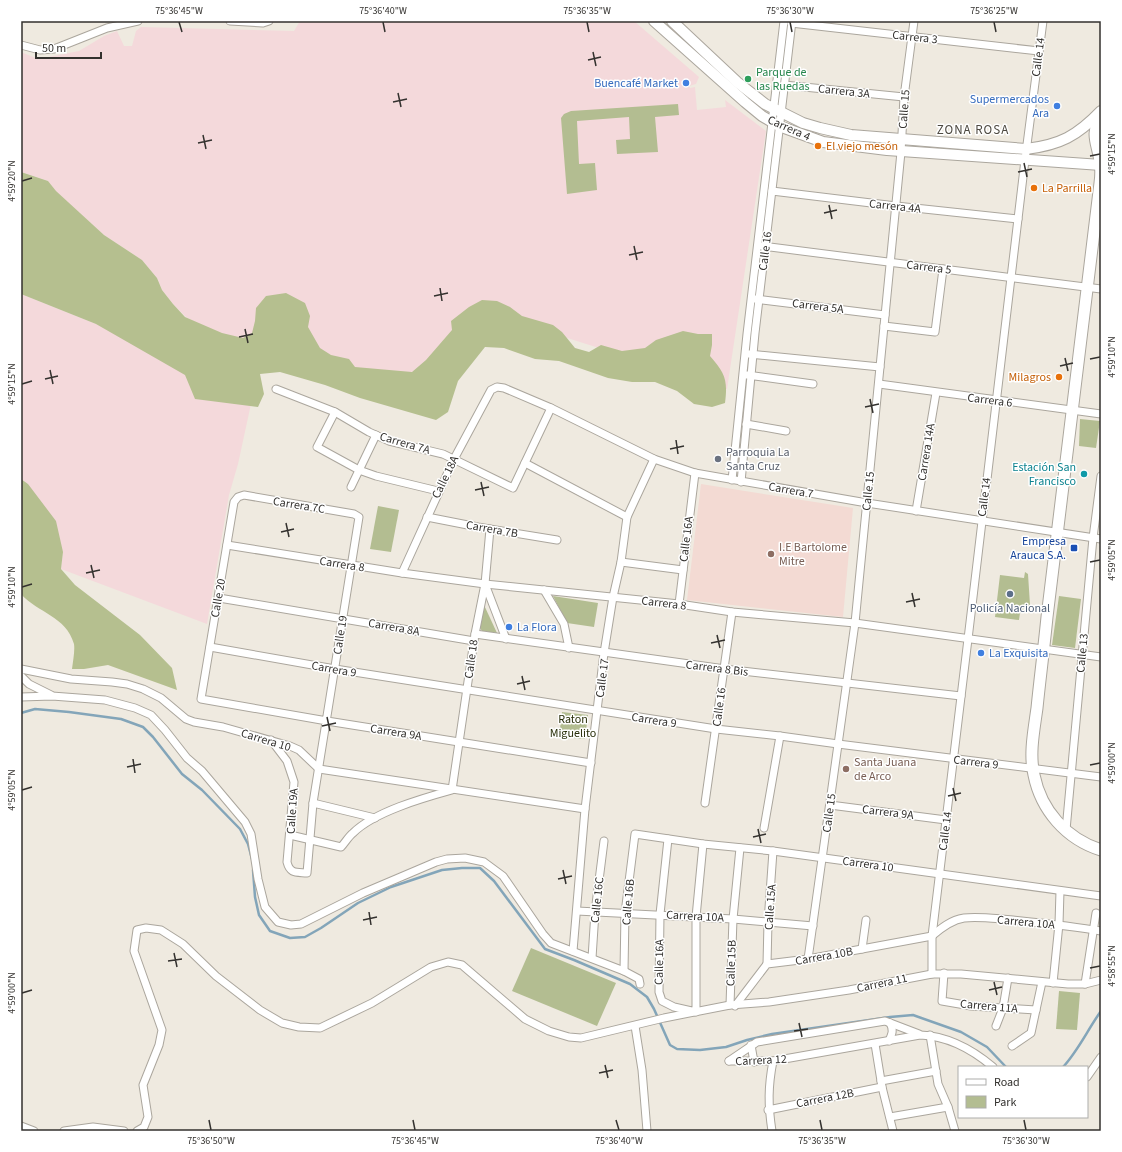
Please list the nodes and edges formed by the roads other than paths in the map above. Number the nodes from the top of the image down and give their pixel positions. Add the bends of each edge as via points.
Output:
1 (138, 21) edge
2 (230, 21) edge
3 (269, 21) edge
4 (654, 21) edge
5 (672, 21) edge
6 (914, 21) edge
7 (1042, 21) edge
8 (789, 22) edge
9 (911, 37) junction
10 (21, 45) edge
11 (1039, 51) junction
12 (729, 81) junction
13 (784, 85) junction
14 (904, 97) junction
15 (778, 110) junction
16 (1101, 111) edge
17 (1101, 115) edge
18 (776, 124) junction
19 (902, 138) junction
20 (1026, 149) junction
21 (901, 152) junction
22 (1025, 160) junction
23 (1101, 165) edge
24 (1101, 179) edge
25 (772, 191) junction
26 (896, 206) junction
27 (1018, 219) junction
28 (758, 246) junction
29 (765, 247) junction
30 (890, 262) junction
31 (943, 268) junction
32 (1011, 277) junction
33 (1088, 287) junction
34 (1101, 289) edge
35 (751, 298) junction
36 (759, 299) junction
37 (885, 315) junction
38 (884, 326) junction
39 (745, 354) junction
40 (753, 354) junction
41 (880, 367) junction
42 (743, 375) junction
43 (751, 376) junction
44 (814, 384) dead end
45 (878, 384) junction
46 (497, 387) joint
47 (276, 389) dead end
48 (936, 393) junction
49 (996, 400) junction
50 (551, 408) junction
51 (1073, 411) junction
52 (335, 412) junction
53 (1101, 414) edge
54 (746, 424) junction
55 (786, 431) dead end
56 (376, 435) junction
57 (454, 459) junction
58 (654, 459) junction
59 (525, 463) junction
60 (359, 470) junction
61 (695, 473) junction
62 (1101, 476) edge
63 (732, 480) junction
64 (741, 482) junction
65 (351, 487) dead end
66 (438, 491) junction
67 (238, 497) joint
68 (867, 503) junction
69 (916, 511) junction
70 (359, 517) joint
71 (427, 517) junction
72 (627, 517) junction
73 (982, 521) junction
74 (490, 529) junction
75 (1057, 533) junction
76 (1093, 538) junction
77 (1101, 539) edge
78 (557, 540) dead end
79 (228, 545) junction
80 (621, 562) junction
81 (352, 566) junction
82 (682, 570) junction
83 (402, 573) junction
84 (485, 584) junction
85 (544, 590) junction
86 (613, 597) junction
87 (219, 598) junction
88 (679, 604) junction
89 (732, 612) junction
90 (343, 619) junction
91 (855, 623) junction
92 (474, 638) junction
93 (506, 639) junction
94 (968, 639) junction
95 (210, 647) junction
96 (568, 648) junction
97 (1044, 649) junction
98 (604, 653) junction
99 (1082, 655) junction
100 (1101, 657) edge
101 (21, 669) edge
102 (335, 669) junction
103 (725, 669) junction
104 (21, 676) edge
105 (847, 683) junction
106 (467, 691) junction
107 (52, 696) junction
108 (961, 696) junction
109 (21, 697) edge
110 (202, 699) joint
111 (598, 711) junction
112 (327, 721) junction
113 (716, 729) junction
114 (780, 736) junction
115 (271, 740) junction
116 (459, 742) junction
117 (838, 744) junction
118 (953, 759) junction
119 (591, 763) junction
120 (319, 769) junction
121 (1033, 769) junction
122 (1071, 773) junction
123 (1101, 777) edge
124 (452, 790) junction
125 (313, 803) junction
126 (705, 803) dead end
127 (830, 805) junction
128 (585, 809) junction
129 (375, 818) junction
130 (946, 820) junction
131 (764, 828) dead end
132 (1066, 830) junction
133 (635, 834) joint
134 (290, 835) junction
135 (668, 839) junction
136 (310, 840) junction
137 (604, 842) dead end
138 (703, 844) junction
139 (740, 848) junction
140 (1101, 850) edge
141 (773, 851) junction
142 (822, 858) junction
143 (307, 873) joint
144 (939, 874) junction
145 (1060, 891) junction
146 (1101, 896) edge
147 (577, 911) junction
148 (595, 912) junction
149 (625, 913) junction
150 (1096, 913) dead end
151 (660, 914) junction
152 (696, 917) junction
153 (732, 919) junction
154 (866, 920) dead end
155 (768, 922) junction
156 (1059, 924) junction
157 (813, 926) junction
158 (1097, 930) edge
159 (932, 936) junction
160 (862, 949) junction
161 (573, 951) junction
162 (592, 958) junction
163 (808, 960) junction
164 (767, 964) junction
165 (624, 971) junction
166 (932, 974) junction
167 (944, 974) junction
168 (1008, 978) junction
169 (1101, 980) edge
170 (1042, 982) junction
171 (1053, 983) junction
172 (640, 984) dead end
173 (1085, 984) junction
174 (733, 1006) junction
175 (1003, 1008) junction
176 (1036, 1010) junction
177 (696, 1012) junction
178 (890, 1023) junction
179 (635, 1026) junction
180 (996, 1026) dead end
181 (920, 1035) junction
182 (930, 1035) junction
183 (888, 1041) junction
184 (875, 1044) junction
185 (751, 1045) junction
186 (1012, 1046) dead end
187 (1101, 1057) edge
188 (773, 1061) junction
189 (754, 1062) junction
190 (992, 1066) edge
191 (936, 1071) junction
192 (1088, 1076) edge
193 (882, 1084) junction
194 (948, 1107) junction
195 (768, 1110) junction
196 (890, 1117) junction
197 (21, 1126) edge
198 (34, 1131) edge
199 (64, 1131) edge
200 (124, 1131) edge
201 (137, 1131) edge
202 (647, 1131) edge
203 (772, 1131) edge
204 (892, 1131) edge
205 (955, 1131) edge

1 - 10 street via 107,28 54,49 40,50
2 - 3 street
4 - 12 main road, Carrera 4
5 - 12 main road, Carrera 4
6 - 9 street, Calle 15
7 - 11 street, Calle 14
8 - 9 street, Carrera 3
8 - 13 street, Calle 16
8 - 15 street, Calle 16
9 - 11 street, Carrera 3
9 - 14 street, Calle 15
11 - 20 street, Calle 14
12 - 15 main road, Carrera 4
12 - 18 main road, Carrera 4 via 754,110
13 - 14 street, Carrera 3A
13 - 15 street, Calle 16
14 - 19 street, Calle 15
15 - 18 street, Calle 16
15 - 19 main road, Carrera 4 via 803,123 836,132
16 - 20 main road, Carrera 4 via 1090,123 1067,138 1046,146
17 - 23 main road via 1095,135
18 - 21 main road, Carrera 4 via 823,142
18 - 25 street, Calle 16
18 - 28 street, Calle 16
19 - 20 main road, Carrera 4
19 - 21 street, Calle 15
20 - 22 street, Calle 14
21 - 22 main road, Carrera 4
21 - 26 street, Calle 15
22 - 23 main road, Carrera 4
22 - 27 street, Calle 14
23 - 24 main road
24 - 33 main road
25 - 26 street, Carrera 4A
25 - 29 street, Calle 16
26 - 27 street, Carrera 4A
26 - 30 street, Calle 15
27 - 32 street, Calle 14
28 - 29 street, Carrera 5
28 - 35 street, Calle 16
29 - 30 street, Carrera 5
29 - 36 street, Calle 16
30 - 31 street, Carrera 5
30 - 37 street, Calle 15
31 - 32 street, Carrera 5
31 - 38 street via 935,332
32 - 33 street, Carrera 5
32 - 49 street, Calle 14
33 - 34 street, Carrera 5
33 - 51 main road
35 - 36 street, Carrera 5A
35 - 39 street, Calle 16
36 - 37 street, Carrera 5A
36 - 40 street, Calle 16
37 - 38 street, Calle 15
38 - 41 street, Calle 15
39 - 40 street
39 - 42 street, Calle 16
40 - 41 street
40 - 43 street, Calle 16
41 - 45 street, Calle 15
42 - 43 street
42 - 63 street, Calle 16
43 - 44 street
43 - 54 street, Calle 16
45 - 48 street, Carrera 6
45 - 68 street, Calle 15
46 - 50 street, Carrera 7
46 - 57 street, Calle 18A via 491,390
47 - 52 street, Carrera 7A
48 - 49 street, Carrera 6
48 - 69 street, Carrera 14A
49 - 51 street, Carrera 6
49 - 73 street, Calle 14
50 - 58 street, Carrera 7
50 - 59 street
51 - 53 street, Carrera 6
51 - 75 main road
52 - 56 street, Carrera 7A
52 - 60 street via 317,447
54 - 55 street
54 - 64 street, Calle 16
56 - 57 street, Carrera 7A
56 - 60 street
57 - 59 street, Carrera 7A via 513,488
57 - 66 street, Calle 18A
58 - 61 street, Carrera 7
58 - 72 street, Calle 17
59 - 72 street
60 - 65 street
60 - 66 street
61 - 63 street, Carrera 7
61 - 82 street, Calle 16A
62 - 76 street, Calle 13
63 - 64 street, Carrera 7
64 - 68 street, Carrera 7
66 - 71 street, Calle 18A
67 - 70 street, Carrera 7C via 244,495 354,514
67 - 79 street, Calle 20 via 234,502
68 - 69 street, Carrera 7
68 - 91 street, Calle 15
69 - 73 street, Carrera 7
70 - 81 street, Calle 19
71 - 74 street, Carrera 7B
71 - 83 street, Calle 18A
72 - 80 street, Calle 17
73 - 75 street, Carrera 7
73 - 94 street, Calle 14
74 - 78 street, Carrera 7B
74 - 84 street, Calle 18
75 - 76 street, Carrera 7
75 - 97 main road
76 - 77 street, Carrera 7
76 - 99 street, Calle 13
79 - 81 street, Carrera 8
79 - 87 street, Calle 20
80 - 82 street
80 - 86 street, Calle 17
81 - 83 street, Carrera 8
81 - 90 street, Calle 19
82 - 88 street, Calle 16A
83 - 84 street, Carrera 8
84 - 85 street, Carrera 8
84 - 92 street, Calle 18
84 - 93 street
85 - 86 street, Carrera 8
85 - 96 street via 564,624
86 - 88 street, Carrera 8
86 - 98 street, Calle 17
87 - 90 street, Carrera 8A
87 - 95 street, Calle 20
88 - 89 street, Carrera 8
89 - 91 street, Carrera 8
89 - 103 street, Calle 16
90 - 92 street, Carrera 8A
90 - 102 street, Calle 19
91 - 94 street, Carrera 8
91 - 105 street, Calle 15
92 - 93 street, Carrera 8 Bis
92 - 106 street, Calle 18
93 - 96 street, Carrera 8 Bis
94 - 97 street, Carrera 8
94 - 108 street, Calle 14
95 - 102 street, Carrera 9
95 - 110 street, Calle 20
96 - 98 street, Carrera 8 Bis
97 - 99 street, Carrera 8
97 - 121 main road via 1034,735
98 - 103 street, Carrera 8 Bis
98 - 111 street, Calle 17
99 - 100 street, Carrera 8
99 - 122 street, Calle 13
101 - 115 street, Carrera 10 via 71,679 127,684 161,698 186,719
102 - 106 street, Carrera 9
102 - 112 street, Calle 19
103 - 105 street, Carrera 8 Bis
103 - 113 street, Calle 16
104 - 107 street via 29,684
105 - 108 street, Carrera 8 Bis
105 - 117 street, Calle 15
106 - 111 street, Carrera 9
106 - 116 street, Calle 18
107 - 109 street
107 - 161 street via 105,700 151,715 245,822 251,834 265,907 278,922 301,924 363,893 436,862 464,858 484,862 503,876 551,943
108 - 118 street, Calle 14
110 - 112 street, Carrera 9A
111 - 113 street, Carrera 9
111 - 119 street, Calle 17
112 - 116 street, Carrera 9A
112 - 120 street, Calle 19
113 - 114 street, Carrera 9
113 - 126 street, Calle 16
114 - 117 street, Carrera 9
114 - 131 street
115 - 120 street, Carrera 10 via 299,750
115 - 134 street, Calle 19A via 287,761 294,782
116 - 119 street, Carrera 9A
116 - 124 street, Calle 18
117 - 118 street, Carrera 9
117 - 127 street, Calle 15
118 - 121 street, Carrera 9
118 - 130 street, Calle 14
119 - 128 street, Calle 17
120 - 124 street
120 - 125 street, Calle 19
121 - 122 street, Carrera 9
121 - 132 main road via 1037,788 1044,803 1055,821
122 - 123 street, Carrera 9
122 - 132 street, Calle 13
124 - 128 street
124 - 129 street via 420,798
125 - 129 street
125 - 136 street, Calle 19
127 - 130 street, Carrera 9A
127 - 142 street, Calle 15
128 - 147 street, Calle 17
129 - 136 street via 354,832 341,847
130 - 144 street, Calle 14
132 - 140 main road via 1088,845
133 - 135 street, Carrera 10
133 - 149 street, Calle 16B
134 - 136 street
134 - 143 street, Calle 19A via 287,862 289,869 293,872
135 - 138 street, Carrera 10
135 - 151 street, Calle 16A
136 - 143 street, Calle 19
137 - 148 street, Calle 16C
138 - 139 street, Carrera 10
138 - 152 street
139 - 141 street, Carrera 10
139 - 153 street, Calle 15B
141 - 142 street, Carrera 10
141 - 155 street, Calle 15A
142 - 144 street, Carrera 10
142 - 157 street, Calle 15
144 - 145 street, Carrera 10
144 - 159 street, Calle 14
145 - 146 street, Carrera 10
145 - 156 street
147 - 148 street, Carrera 10A
147 - 161 street, Calle 17
148 - 149 street, Carrera 10A
148 - 162 street, Calle 16C
149 - 151 street, Carrera 10A
149 - 165 street, Calle 16B
150 - 158 street
151 - 152 street, Carrera 10A
151 - 177 street, Calle 16A via 659,992 662,1001 674,1007
152 - 153 street, Carrera 10A
152 - 177 street
153 - 155 street, Carrera 10A
153 - 174 street, Calle 15B
154 - 160 street
155 - 157 street, Carrera 10A
155 - 164 street, Calle 15A
156 - 158 street, Carrera 10A
156 - 159 street, Carrera 10A via 963,918 946,925
156 - 171 street
157 - 163 street, Calle 15
158 - 173 street
159 - 160 street, Carrera 10B
159 - 166 street, Calle 14
160 - 163 street, Carrera 10B
161 - 162 street
162 - 165 street
163 - 164 street, Carrera 10B
164 - 174 street
165 - 172 street via 639,979
166 - 167 street, Carrera 11
166 - 174 street, Carrera 11 via 849,990
167 - 168 street, Carrera 11
167 - 175 street, Carrera 11A via 942,1001
168 - 170 street, Carrera 11
168 - 175 street
169 - 173 street, Carrera 11
170 - 171 street, Carrera 11
170 - 176 street
171 - 173 street, Carrera 11
174 - 177 street, Carrera 11
175 - 176 street, Carrera 11A
175 - 180 street
176 - 186 street via 1030,1033
177 - 179 street, Carrera 11
178 - 181 street, Carrera 12
178 - 183 street via 892,1032
178 - 185 street, Carrera 12 via 885,1021
179 - 201 street, Carrera 11 via 581,1038 549,1031 525,1019 462,965 448,962 431,967 372,1003 320,1028 299,1027 282,1023 260,1010 216,976 183,944 161,930 146,928 137,930 134,951 162,1030 159,1045 143,1085 148,1117 144,1127
179 - 202 street
181 - 182 street, Carrera 12
181 - 183 street, Carrera 12
182 - 190 street, Carrera 12 via 975,1053
182 - 191 street
183 - 184 street, Carrera 12
184 - 188 street, Carrera 12
184 - 193 street
185 - 189 street
185 - 189 street, Carrera 12 via 729,1061
187 - 192 street
188 - 189 street, Carrera 12
188 - 195 street
191 - 193 street, Carrera 12B
191 - 194 street via 938,1084
193 - 195 street, Carrera 12B
193 - 196 street
194 - 196 street
194 - 205 street
195 - 203 street
196 - 204 street
197 - 198 street
199 - 200 street via 93,1127

